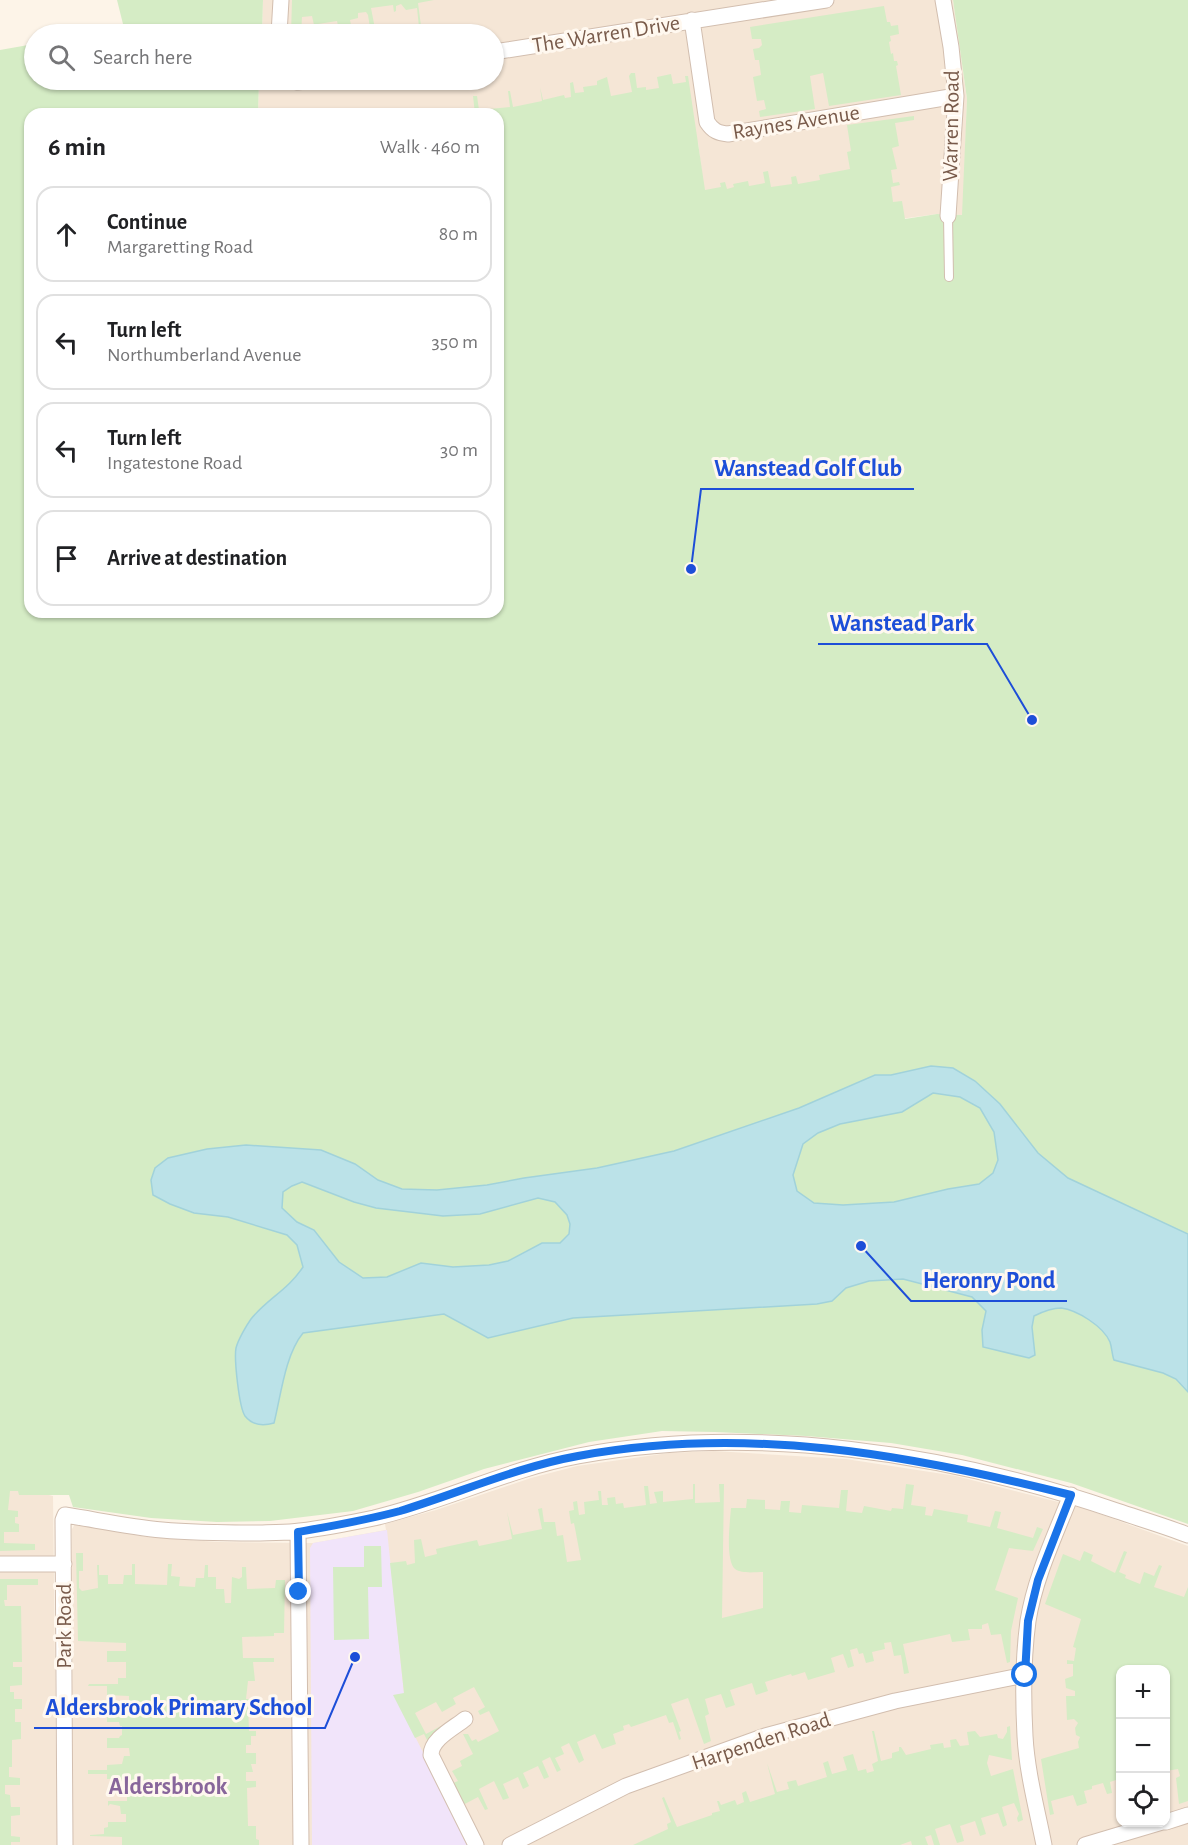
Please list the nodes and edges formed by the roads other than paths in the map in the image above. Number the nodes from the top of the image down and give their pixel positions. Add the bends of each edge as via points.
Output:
1 (280, 0) edge
2 (826, 0) edge
3 (944, 0) edge
4 (692, 20) junction
5 (279, 24) edge
6 (504, 50) edge
7 (956, 96) junction
8 (948, 216) joint
9 (948, 277) dead end
10 (1071, 1495) junction
11 (298, 1532) junction
12 (1188, 1536) edge
13 (0, 1564) edge
14 (64, 1564) junction
15 (1025, 1675) junction
16 (465, 1719) dead end
17 (1188, 1815) edge
18 (1170, 1820) edge
19 (1147, 1827) edge
20 (65, 1845) edge
21 (301, 1845) edge
22 (476, 1845) edge
23 (510, 1845) edge
24 (1044, 1845) edge
25 (1085, 1845) edge

1 - 5 street
2 - 4 street, The Warren Drive
3 - 7 street, Warren Road
4 - 6 street, The Warren Drive
4 - 7 street, Raynes Avenue via 707,122 719,133
7 - 8 street, Warren Road
8 - 9 lane
10 - 11 street via 954,1467 865,1452 787,1444 679,1444 576,1456 392,1513
10 - 12 street
10 - 15 street via 1038,1580 1028,1621
11 - 14 street, Park Road via 160,1530 65,1515
11 - 21 street
13 - 14 street
14 - 20 street, Park Road
15 - 23 street, Harpenden Road via 895,1701 765,1736 626,1786
15 - 24 street via 1025,1737
16 - 22 street via 436,1742 431,1755
17 - 18 street
19 - 25 street

